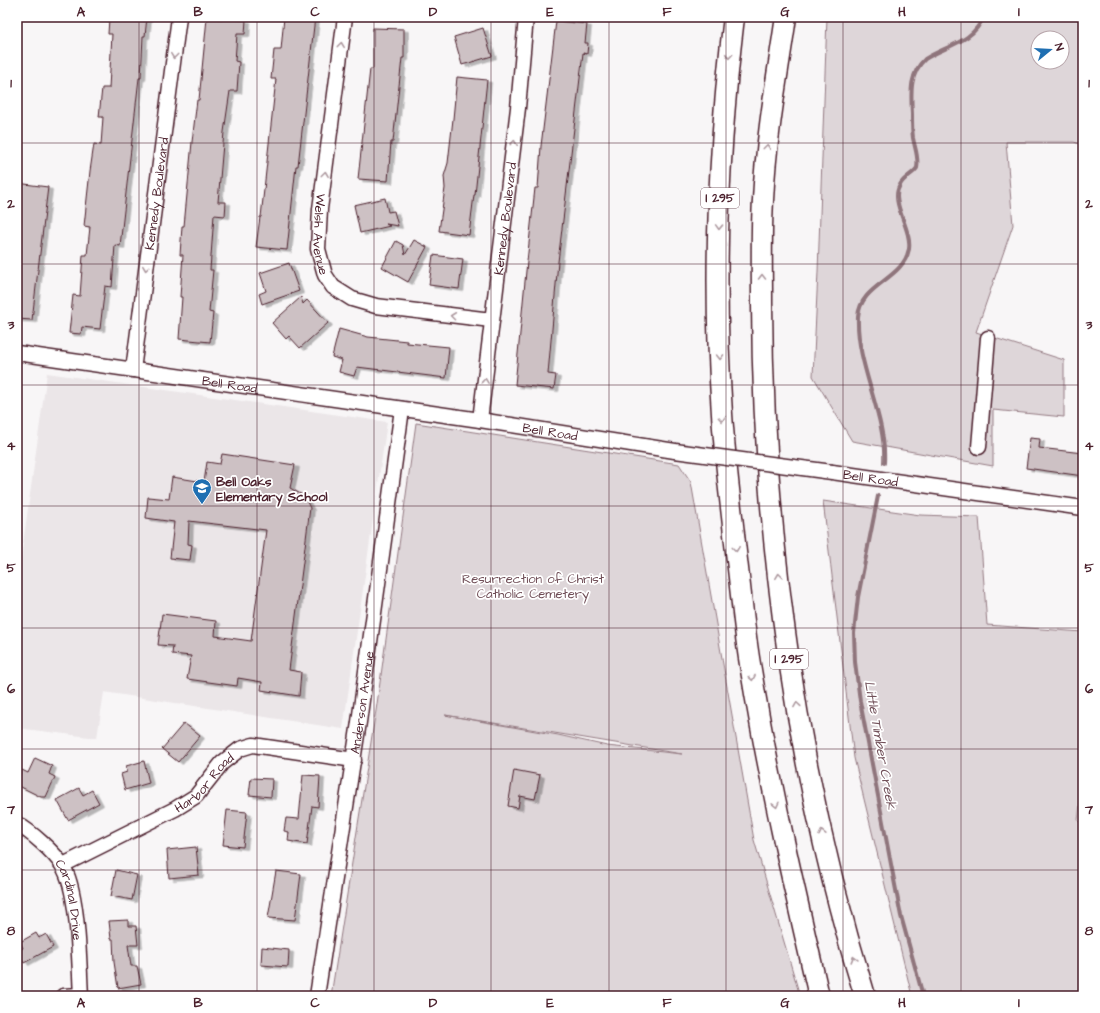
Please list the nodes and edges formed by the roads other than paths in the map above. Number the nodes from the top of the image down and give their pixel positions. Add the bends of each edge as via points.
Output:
1 (179, 17) edge
2 (345, 17) edge
3 (526, 17) edge
4 (734, 17) edge
5 (786, 17) edge
6 (491, 320) junction
7 (988, 338) dead end
8 (17, 353) edge
9 (133, 370) junction
10 (402, 409) junction
11 (480, 420) junction
12 (979, 447) dead end
13 (1083, 508) edge
14 (354, 760) junction
15 (17, 824) edge
16 (62, 865) junction
17 (801, 916) junction
18 (81, 995) edge
19 (63, 996) edge
20 (317, 996) edge
21 (819, 996) edge
22 (827, 996) edge
23 (865, 996) edge

1 -> 9 street, Kennedy Boulevard
6 -> 2 street, Welsh Avenue via 376,306 352,299 333,287 325,275 318,249 320,209
6 -> 3 street, Kennedy Boulevard via 518,108
4 -> 17 highway, I 295 via 726,89 720,213 718,280 722,415 750,668 771,783
23 -> 5 highway, I 295 via 827,856 799,717 776,558 767,460 762,364 763,198 770,122
11 -> 6 street, Kennedy Boulevard
7 - 12 street
8 - 9 street, Bell Road
9 - 10 street, Bell Road
10 - 11 street, Bell Road
10 - 14 street, Anderson Avenue
11 - 13 street, Bell Road, bridge via 675,451
14 - 16 street, Harbor Road via 253,745 240,749 222,764 196,796
14 - 20 street, Anderson Avenue
15 - 16 street, Cardinal Drive via 33,835
16 - 18 street, Cardinal Drive via 74,896
17 - 21 highway
17 - 22 highway, I 295
18 - 19 street

